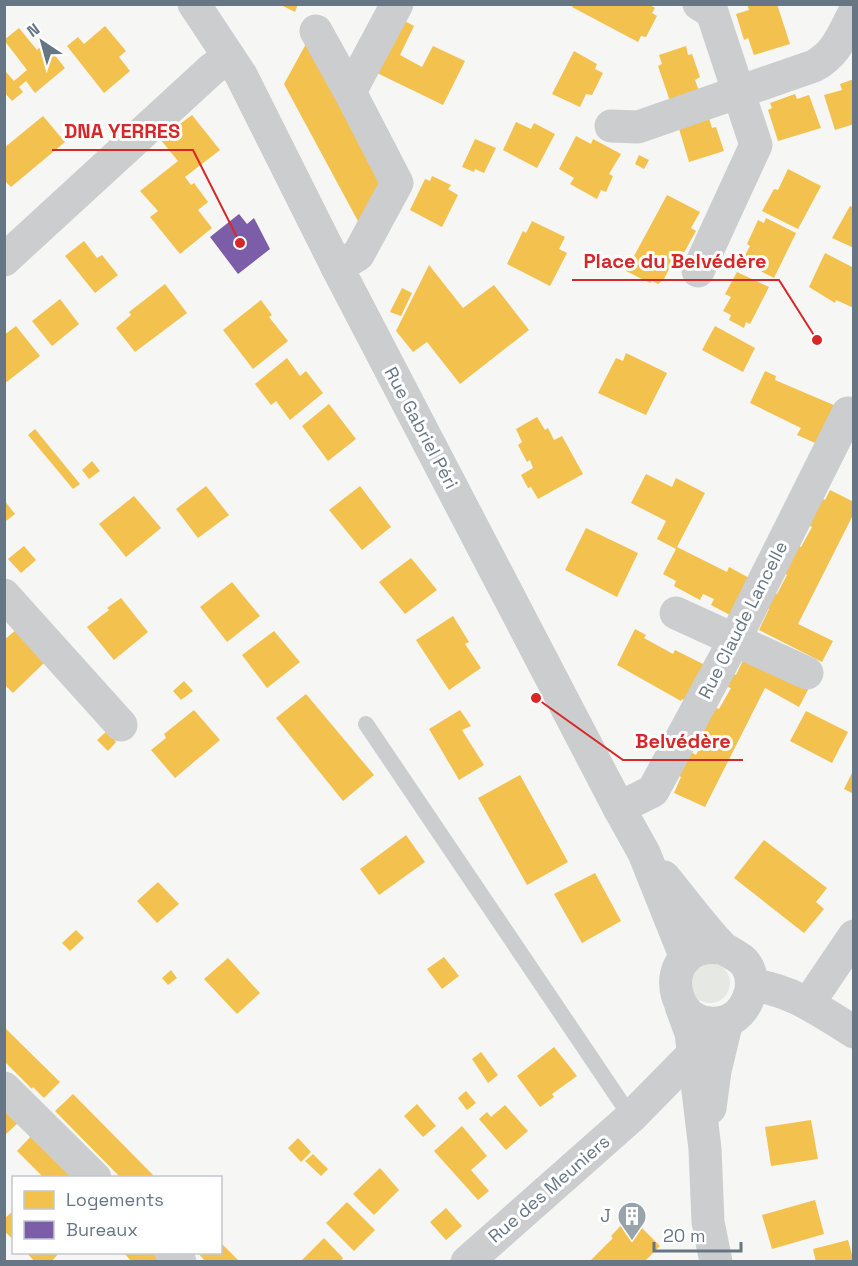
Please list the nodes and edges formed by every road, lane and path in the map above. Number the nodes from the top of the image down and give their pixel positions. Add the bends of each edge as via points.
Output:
1 (194, 4) edge
2 (397, 4) edge
3 (699, 4) edge
4 (854, 13) edge
5 (316, 31) dead end
6 (229, 57) junction
7 (739, 91) junction
8 (350, 93) junction
9 (611, 126) dead end
10 (4, 260) edge
11 (337, 267) junction
12 (698, 271) dead end
13 (848, 413) dead end
14 (4, 595) edge
15 (676, 613) dead end
16 (735, 639) junction
17 (807, 673) dead end
18 (366, 724) dead end
19 (121, 725) dead end
20 (619, 808) junction
21 (644, 852) junction
22 (854, 936) edge
23 (722, 948) junction
24 (686, 958) junction
25 (854, 980) edge
26 (752, 985) junction
27 (808, 1004) junction
28 (681, 1006) junction
29 (727, 1020) junction
30 (854, 1032) edge
31 (701, 1072) junction
32 (4, 1088) edge
33 (631, 1117) junction
34 (93, 1176) edge
35 (710, 1259) edge
36 (467, 1262) edge

1 - 6 street, Rue Gabriel Péri
2 - 8 street
3 - 7 street via 712,12
4 - 7 street via 828,58
5 - 8 street
6 - 10 street
6 - 11 street, Rue Gabriel Péri
7 - 9 street via 638,127
7 - 12 street via 756,145
8 - 11 street via 396,183 358,255
11 - 20 street, Rue Gabriel Péri
13 - 16 street, Rue Claude Lancelle
14 - 19 street
15 - 16 street
16 - 17 street
16 - 20 street, Rue Claude Lancelle via 653,791
18 - 33 lane
20 - 21 street, Rue Gabriel Péri
21 - 23 street, Rue Gabriel Péri
21 - 24 street, Rue Gabriel Péri
22 - 27 street
23 - 24 street via 704,948
23 - 26 street via 740,957 748,968
24 - 28 street via 675,981
25 - 27 street
26 - 27 street via 769,987
26 - 29 street via 744,1007
27 - 30 street
28 - 29 street via 705,1022
28 - 31 street
29 - 31 street
31 - 33 street, Rue des Meuniers via 668,1082
31 - 35 street
32 - 34 street
33 - 36 street, Rue des Meuniers

